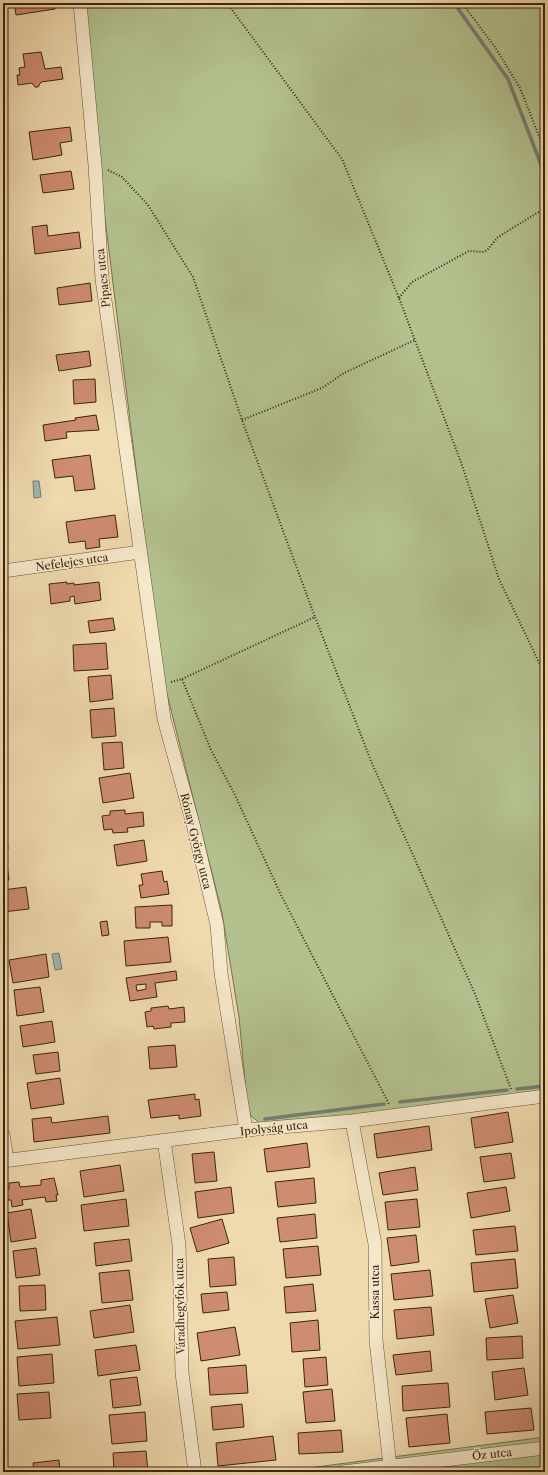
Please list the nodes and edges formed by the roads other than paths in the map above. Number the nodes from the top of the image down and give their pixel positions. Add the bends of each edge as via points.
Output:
1 (80, 3) edge
2 (140, 552) junction
3 (3, 571) edge
4 (545, 1096) edge
5 (352, 1120) junction
6 (246, 1130) junction
7 (3, 1134) edge
8 (164, 1140) junction
9 (5, 1160) edge
10 (545, 1448) edge
11 (390, 1466) junction
12 (195, 1472) edge
13 (343, 1472) edge

1 - 2 street, Pipacs utca via 95,165 102,279
2 - 3 street, Nefelejcs utca
2 - 6 street, Rónay György utca via 164,719 217,925 221,973
4 - 5 street, Ipolyság utca
5 - 6 street, Ipolyság utca
5 - 11 street, Kassa utca via 375,1244 376,1340
6 - 8 street, Ipolyság utca
7 - 9 street
8 - 9 street, Ipolyság utca
8 - 12 street, Váradhegyfok utca via 179,1245 182,1373
10 - 11 street, Őz utca
11 - 13 street, Őz utca

